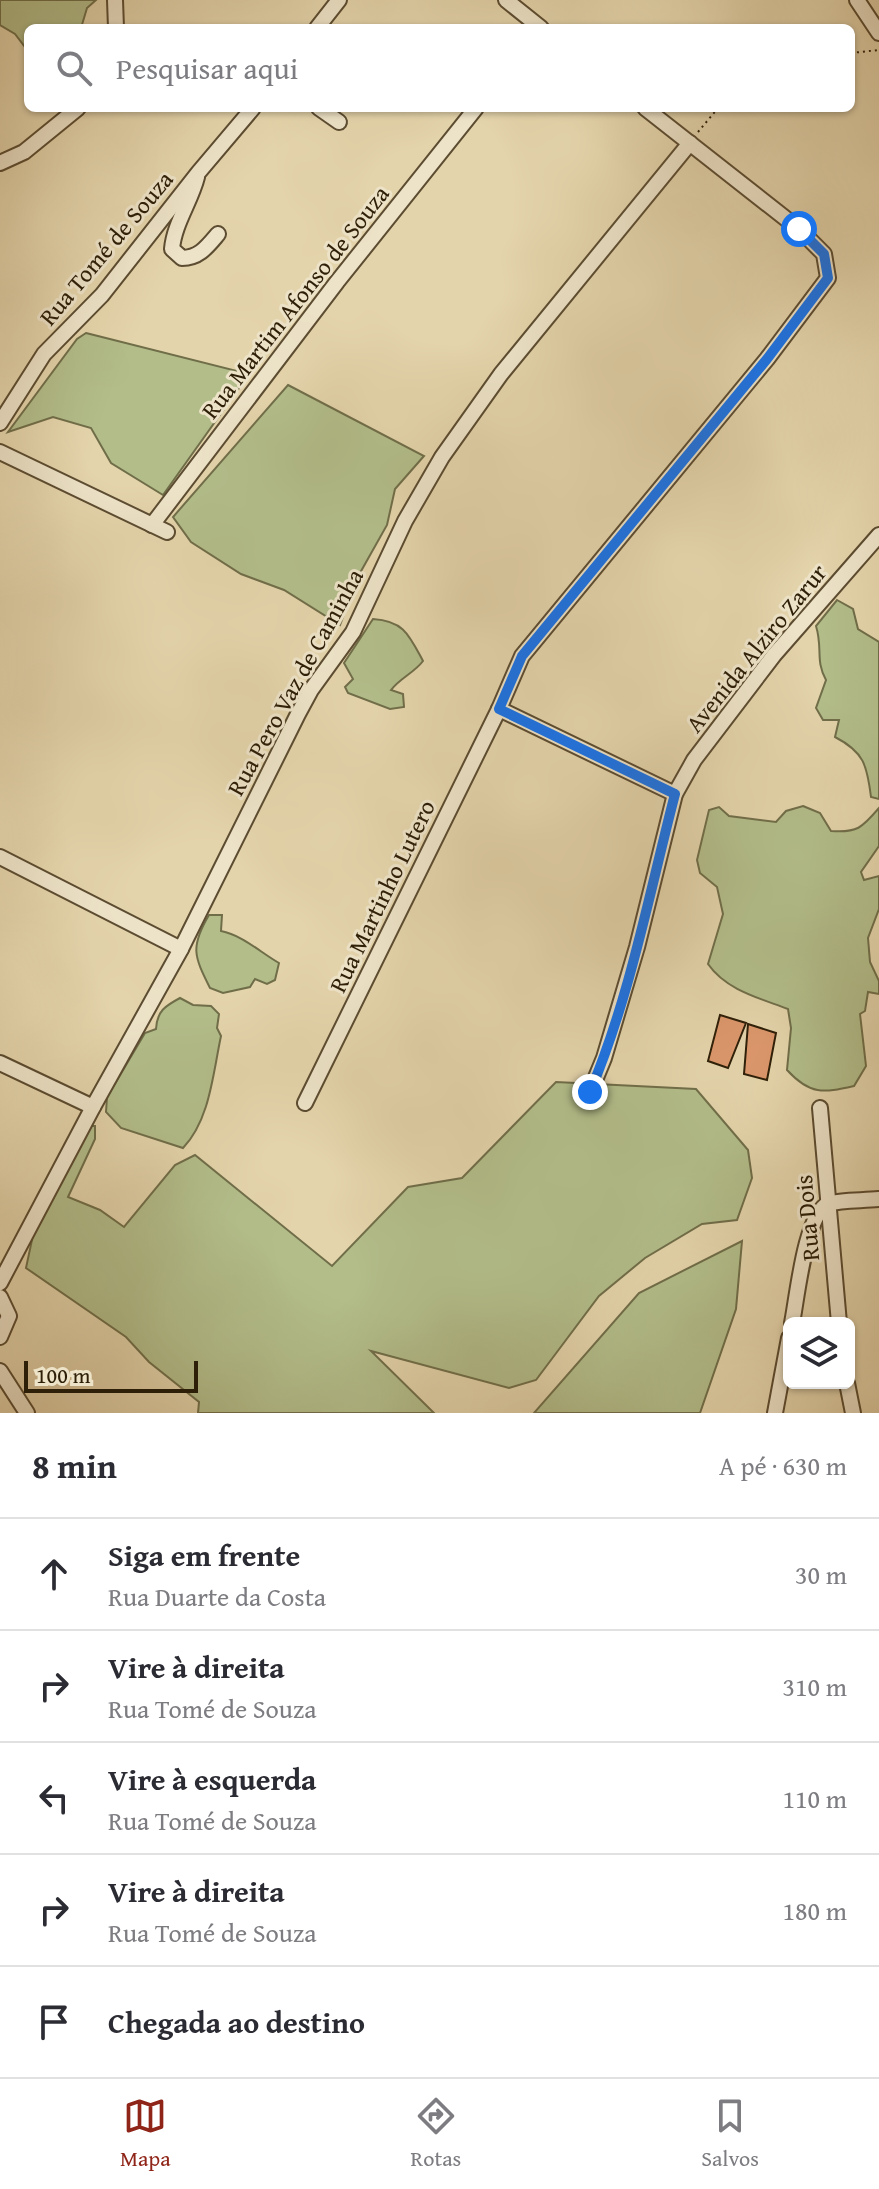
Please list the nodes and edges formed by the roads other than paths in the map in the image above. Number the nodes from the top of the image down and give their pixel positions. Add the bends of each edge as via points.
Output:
1 (115, 0) edge
2 (339, 0) edge
3 (506, 0) edge
4 (857, 0) edge
5 (116, 24) edge
6 (320, 24) edge
7 (536, 24) edge
8 (879, 33) edge
9 (74, 112) edge
10 (250, 112) edge
11 (325, 112) edge
12 (473, 112) edge
13 (650, 112) edge
14 (339, 122) dead end
15 (690, 143) junction
16 (0, 163) edge
17 (198, 173) junction
18 (218, 234) dead end
19 (0, 423) edge
20 (0, 452) edge
21 (152, 525) junction
22 (167, 532) dead end
23 (879, 535) edge
24 (499, 709) junction
25 (675, 794) junction
26 (0, 857) edge
27 (181, 949) junction
28 (0, 1063) edge
29 (590, 1092) dead end
30 (305, 1103) dead end
31 (93, 1107) junction
32 (820, 1108) dead end
33 (879, 1199) edge
34 (827, 1204) junction
35 (3, 1266) edge
36 (0, 1283) edge
37 (0, 1297) edge
38 (793, 1317) edge
39 (838, 1317) edge
40 (0, 1337) edge
41 (783, 1370) edge
42 (0, 1371) edge
43 (848, 1389) edge
44 (27, 1413) edge
45 (775, 1413) edge
46 (853, 1413) edge

1 - 5 street
2 - 6 street
3 - 7 street
4 - 8 street
9 - 16 street via 24,152
10 - 17 street, Rua Tomé de Souza
11 - 14 street
12 - 21 street, Rua Martim Afonso de Souza
13 - 15 street
15 - 24 street via 799,229 824,254 828,278 522,656
15 - 27 street, Rua Pero Vaz de Caminha via 501,374 442,457 353,632 298,714
17 - 18 street via 172,249 182,258 193,258
17 - 19 street, Rua Tomé de Souza via 102,295 44,354
20 - 21 street
21 - 22 street
23 - 25 street, Avenida Alziro Zarur via 774,655 694,760
24 - 25 street
24 - 30 street, Rua Martinho Lutero
25 - 29 street via 637,947
26 - 27 street
27 - 31 street, Rua Pero Vaz de Caminha
28 - 31 street
31 - 35 street, Rua Pero Vaz de Caminha
32 - 34 street, Rua Dois
33 - 34 street
34 - 38 street via 809,1235
34 - 39 street, Rua Dois
35 - 36 street, Rua Pero Vaz de Caminha
37 - 40 street via 9,1316
41 - 45 street
42 - 44 street
43 - 46 street

